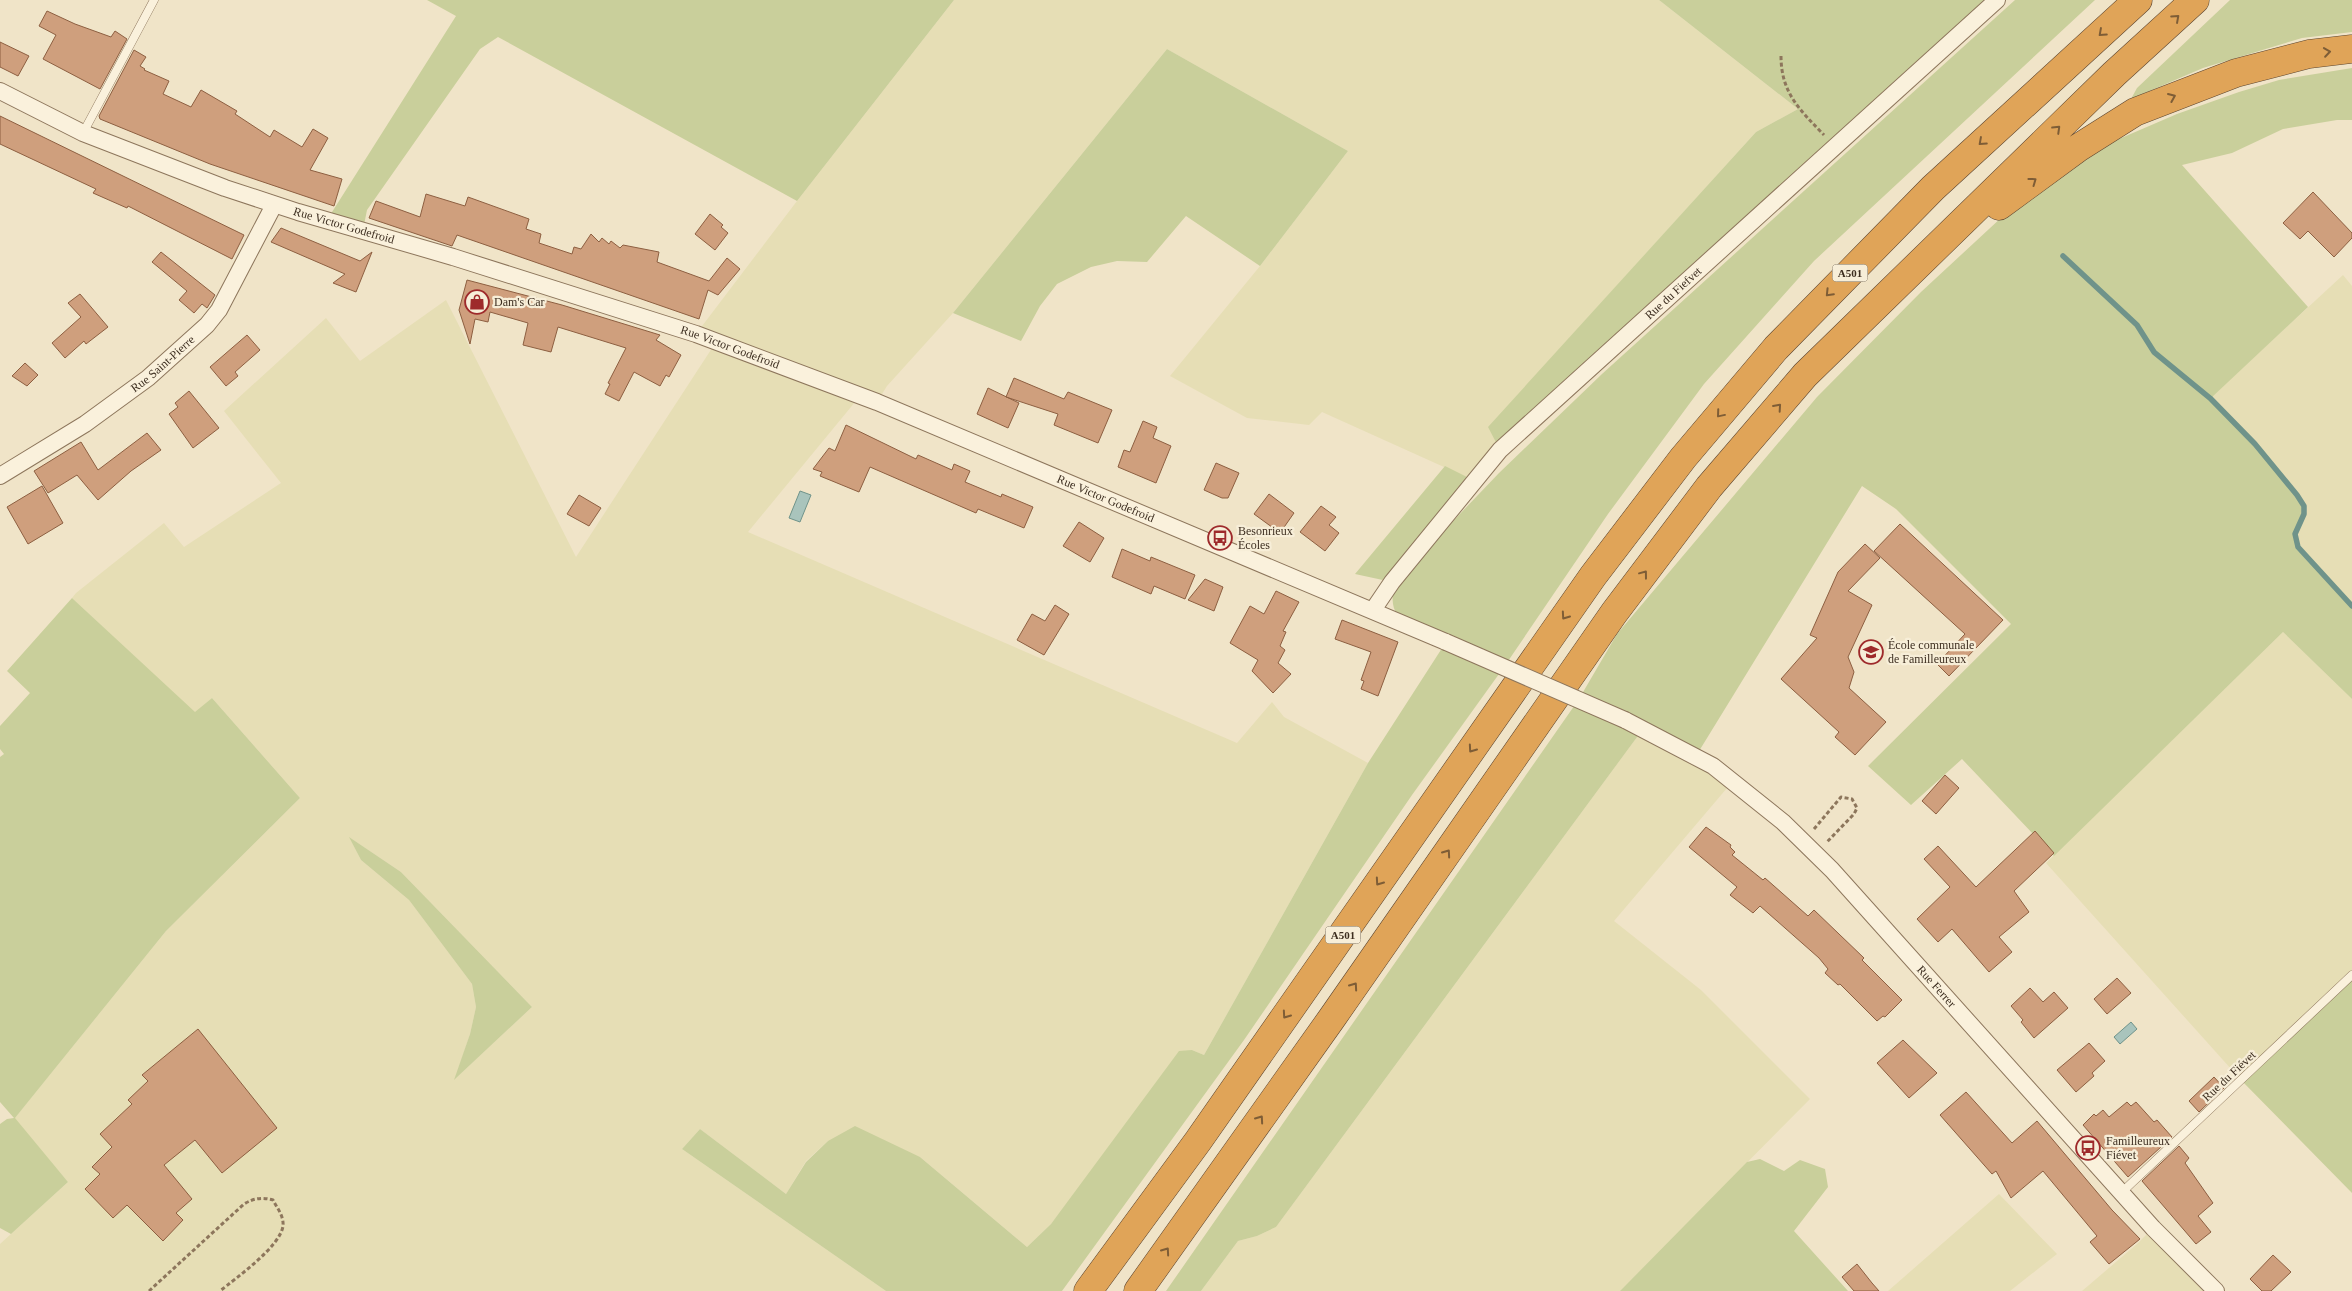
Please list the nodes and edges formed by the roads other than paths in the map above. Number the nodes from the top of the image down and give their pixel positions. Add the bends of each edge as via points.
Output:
1 (154, 0) edge
2 (1997, 0) edge
3 (2138, 0) edge
4 (2195, 0) edge
5 (2352, 49) edge
6 (0, 91) edge
7 (83, 133) junction
8 (274, 205) junction
9 (1872, 309) junction
10 (0, 476) edge
11 (1373, 610) junction
12 (1625, 720) joint
13 (2352, 975) edge
14 (2122, 1193) junction
15 (1088, 1291) edge
16 (1138, 1291) edge
17 (2216, 1291) edge

1 - 7 lane
2 - 11 street, Rue du Fiefvet via 1500,450 1392,582
3 -> 15 highway, A501 via 1933,188 1776,348 1683,458 1593,576 1198,1141
9 -> 4 highway via 2114,74
9 -> 5 highway via 2009,198 2135,112 2236,73 2301,56
6 - 7 street, Rue Victor Godefroid
7 - 8 street, Rue Victor Godefroid
8 - 10 street, Rue Saint-Pierre via 219,310 207,325 148,378 85,424
8 - 11 street, Rue Victor Godefroid via 453,257 716,341 877,402
16 -> 9 highway via 1614,613 1709,487 1805,375
11 - 12 street, Rue Victor Godefroid, bridge
12 - 14 street, Rue Ferrer via 1713,766 1801,839
13 - 14 lane, Rue du Fiévet
14 - 17 street, Rue Ferrer

